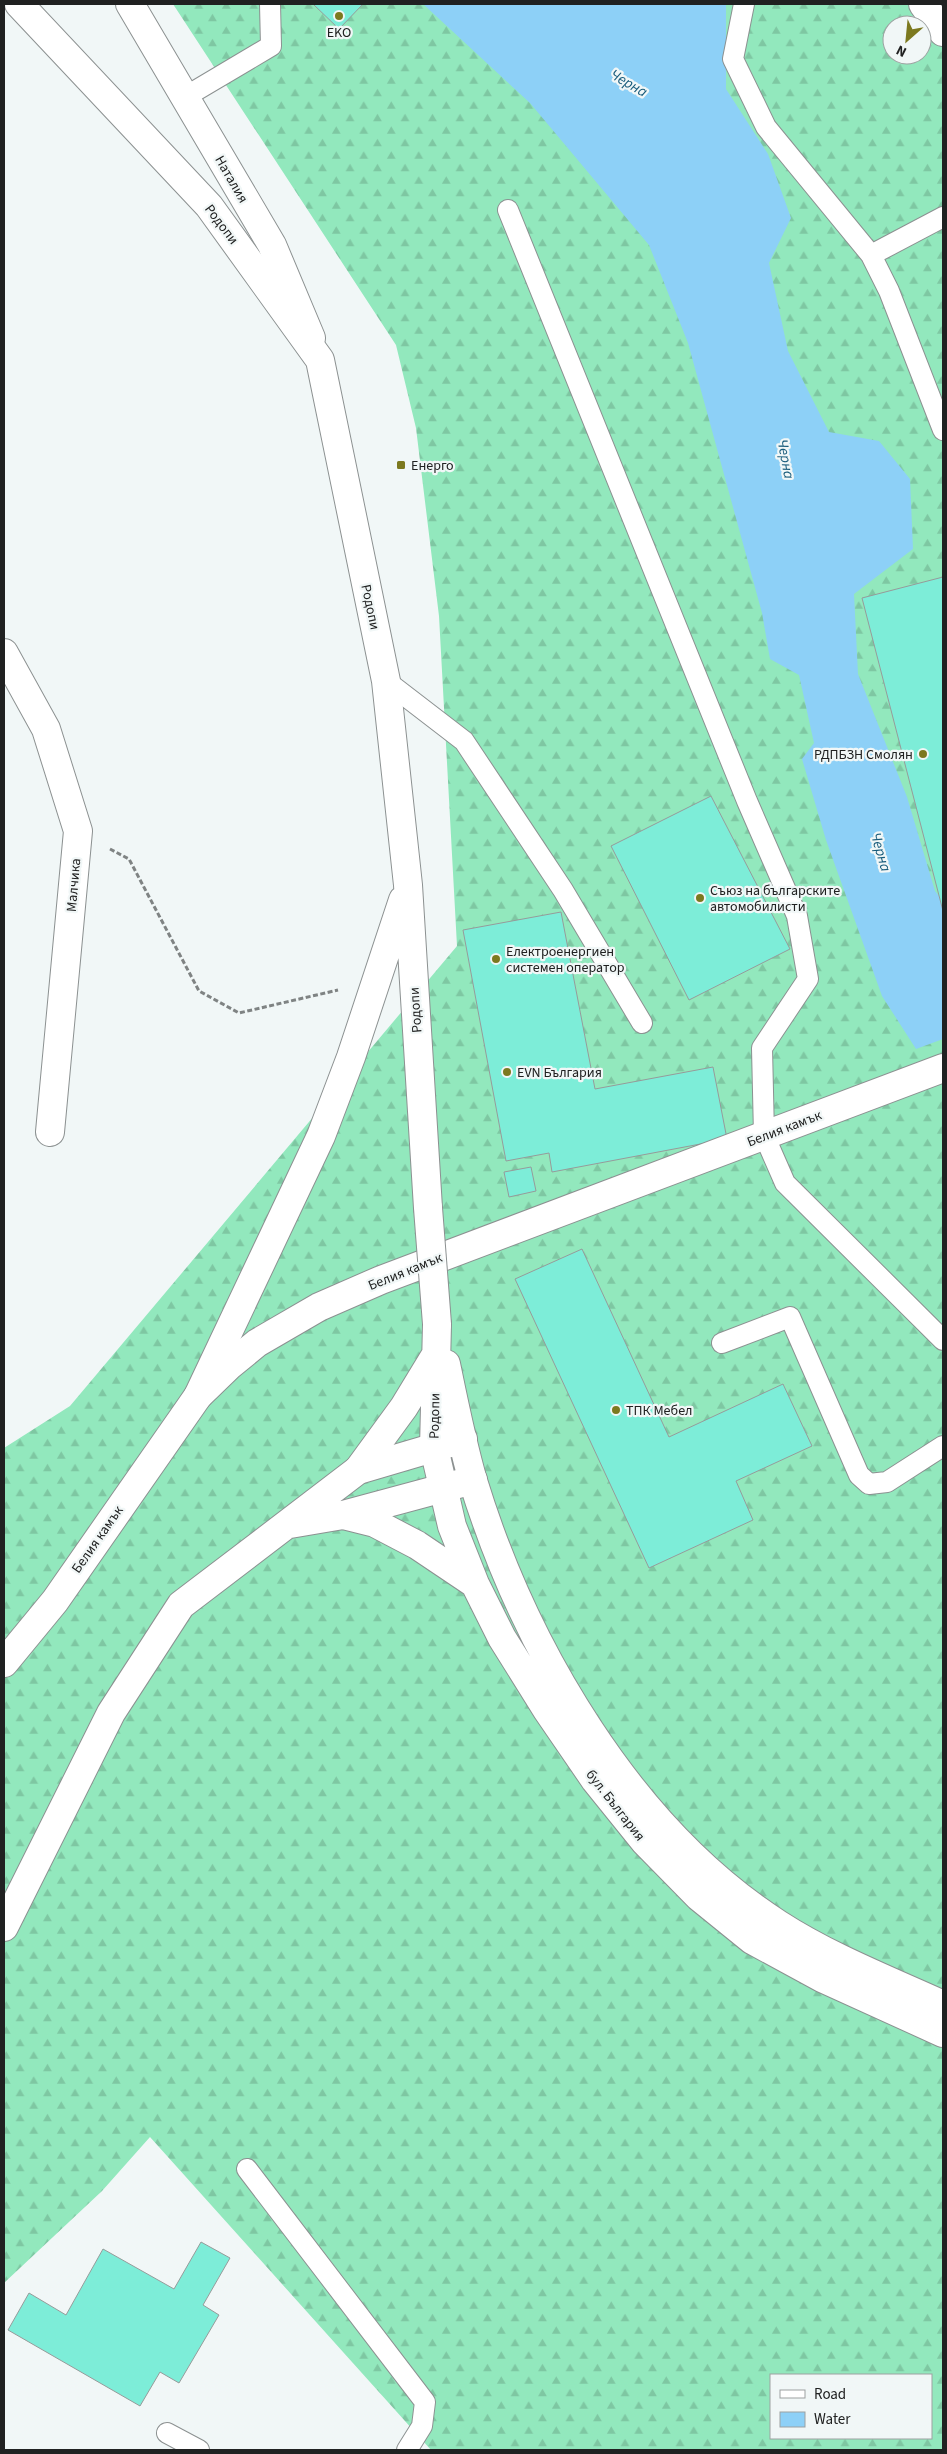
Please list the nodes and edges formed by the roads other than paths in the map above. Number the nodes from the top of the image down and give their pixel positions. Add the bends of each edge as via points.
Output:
1 (19, 4) edge
2 (130, 4) edge
3 (270, 4) edge
4 (744, 4) edge
5 (922, 4) edge
6 (943, 32) edge
7 (185, 97) junction
8 (508, 210) dead end
9 (943, 216) edge
10 (871, 255) junction
11 (320, 360) junction
12 (943, 430) edge
13 (4, 653) edge
14 (386, 681) junction
15 (408, 885) junction
16 (642, 1023) dead end
17 (943, 1068) edge
18 (50, 1132) dead end
19 (764, 1135) junction
20 (437, 1324) junction
21 (943, 1340) edge
22 (722, 1343) dead end
23 (436, 1355) junction
24 (198, 1396) junction
25 (463, 1439) junction
26 (943, 1446) edge
27 (434, 1448) junction
28 (358, 1470) junction
29 (473, 1480) junction
30 (442, 1488) junction
31 (343, 1515) junction
32 (286, 1525) junction
33 (475, 1584) junction
34 (4, 1664) edge
35 (4, 1927) edge
36 (943, 2005) edge
37 (943, 2033) edge
38 (247, 2169) dead end
39 (167, 2433) dead end
40 (199, 2450) edge
41 (407, 2450) edge

1 - 11 street, Родопи via 210,206
2 - 7 street, Наталия
3 - 7 lane via 271,46
4 - 10 lane via 733,59 766,127
5 - 6 street
7 - 11 street, Наталия via 272,245
8 - 19 lane via 747,801 797,916 808,979 762,1048
9 - 10 lane
10 - 12 lane via 889,291
11 - 14 street, Родопи
13 - 18 street, Малчика via 46,729 78,831
14 - 15 street, Родопи
14 - 16 lane via 464,741 563,890
15 - 20 street, Родопи, bridge
15 - 24 street via 352,1057 321,1136
17 - 19 street, Белия камък
19 - 21 lane via 784,1183
19 - 24 street, Белия камък via 390,1276 319,1307 257,1343
20 - 23 street, Родопи
20 - 25 street, Родопи
22 - 26 lane via 790,1317 860,1475 869,1484 887,1482
23 - 27 street, Родопи
23 - 28 street via 404,1407
24 - 34 street, Белия камък via 55,1601
25 - 27 street
25 - 29 street, бул. България
27 - 28 street
27 - 30 street, бул. България
28 - 32 street
29 - 30 street
29 - 36 street, бул. България via 495,1544 532,1630 571,1701 612,1761 664,1827 720,1880 778,1925
30 - 31 street
30 - 33 street, бул. България via 452,1526
31 - 32 street
31 - 33 street via 376,1523 417,1545
32 - 35 street via 181,1605 111,1713
33 - 37 street, бул. България via 502,1638 596,1780 645,1842 699,1896 752,1940 822,1978
38 - 41 lane via 425,2402 422,2426
39 - 40 lane

